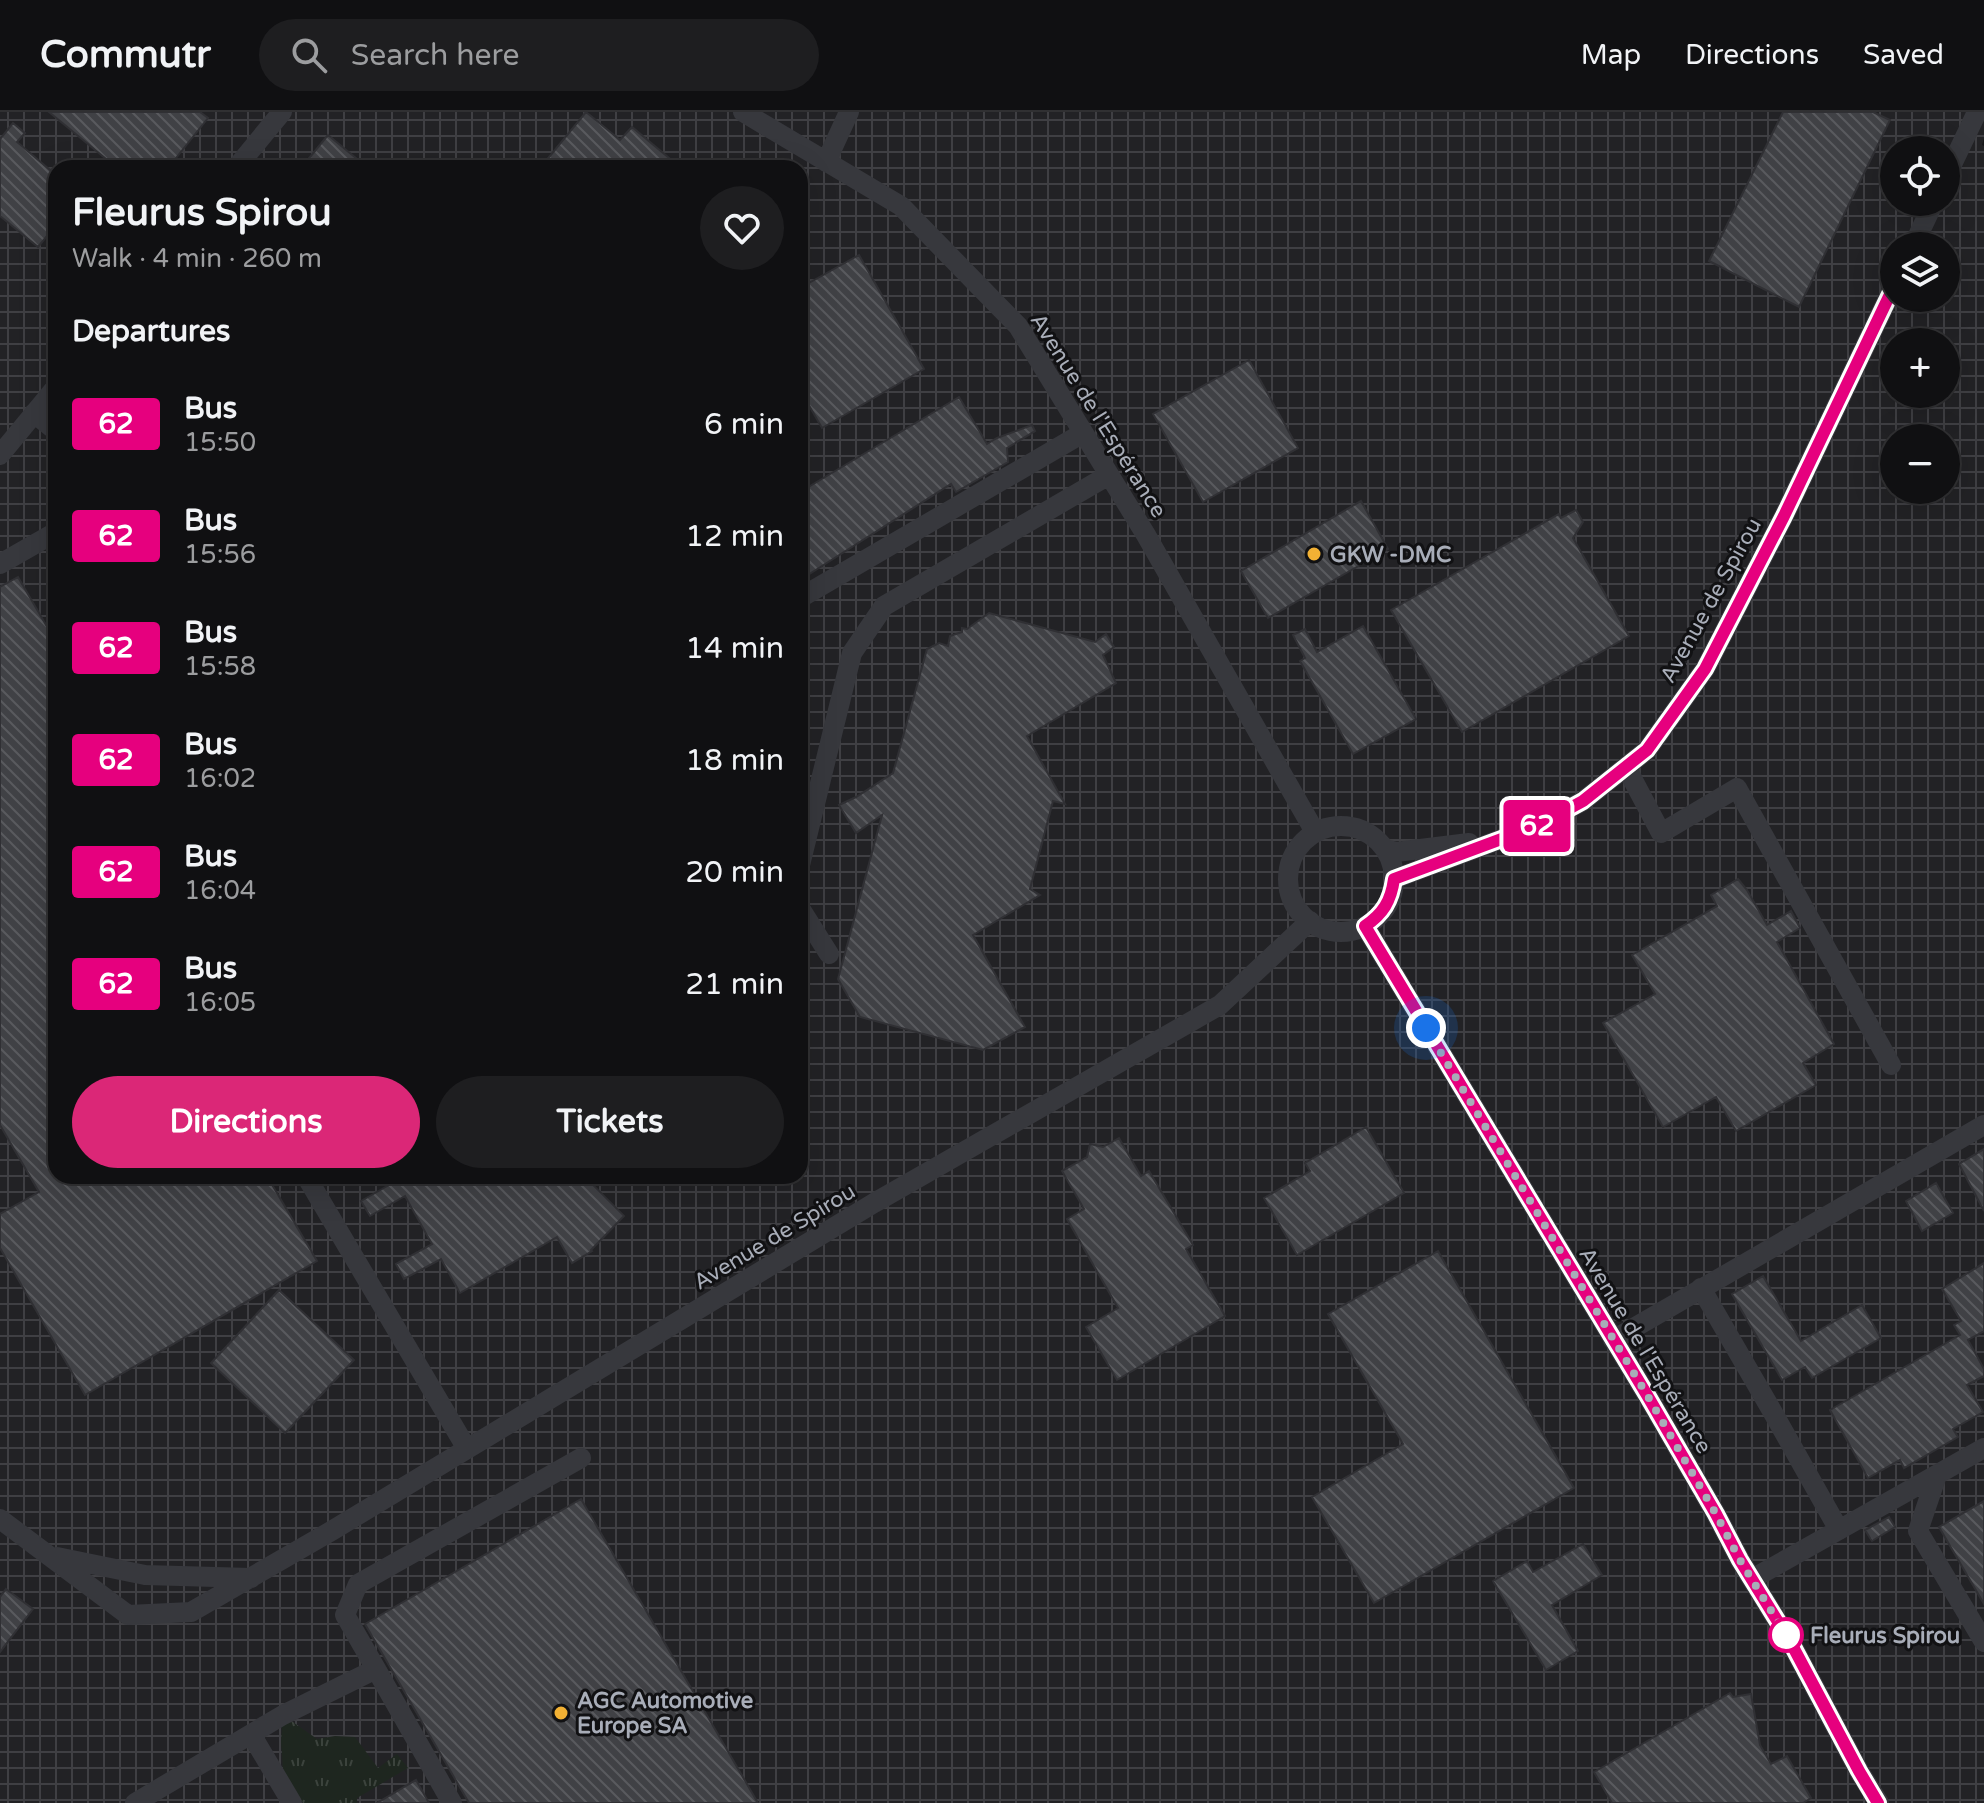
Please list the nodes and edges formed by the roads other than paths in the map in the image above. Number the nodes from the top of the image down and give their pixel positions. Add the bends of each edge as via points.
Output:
1 (282, 112) edge
2 (743, 112) edge
3 (849, 112) edge
4 (1977, 112) edge
5 (1960, 148) edge
6 (243, 160) edge
7 (826, 162) junction
8 (1882, 312) edge
9 (48, 396) edge
10 (34, 413) junction
11 (48, 424) edge
12 (1083, 433) junction
13 (0, 455) edge
14 (1109, 475) junction
15 (48, 537) edge
16 (0, 564) edge
17 (808, 593) edge
18 (1626, 767) junction
19 (808, 832) edge
20 (1315, 832) junction
21 (1487, 843) junction
22 (1386, 849) junction
23 (1394, 879) junction
24 (808, 921) edge
25 (1310, 921) junction
26 (1365, 926) junction
27 (829, 954) dead end
28 (1891, 1065) dead end
29 (1984, 1125) edge
30 (311, 1184) edge
31 (1701, 1288) junction
32 (1613, 1340) junction
33 (1984, 1448) edge
34 (467, 1449) junction
35 (581, 1458) dead end
36 (1937, 1475) junction
37 (0, 1519) edge
38 (1839, 1530) junction
39 (50, 1556) junction
40 (251, 1578) junction
41 (1752, 1579) junction
42 (1984, 1642) edge
43 (376, 1669) junction
44 (251, 1734) junction
45 (135, 1803) edge
46 (292, 1803) edge
47 (452, 1803) edge
48 (1879, 1803) edge

1 - 6 street
2 - 7 street, Avenue de l'Espérance
3 - 7 street
4 - 5 street
7 - 12 street, Avenue de l'Espérance via 901,206 1018,326
8 - 18 street, Avenue de Spirou via 1705,669 1647,750
9 - 10 street
10 - 11 street
10 - 13 street
12 - 14 street, Avenue de l'Espérance
12 - 17 street
14 - 19 street via 884,606 852,653
14 - 20 street, Avenue de l'Espérance
15 - 16 street
18 - 21 street, Avenue de Spirou via 1583,801 1539,825
18 - 28 street via 1661,833 1737,788
20 - 22 street via 1330,827 1361,829
20 - 25 street via 1301,843 1288,875 1290,893
21 - 22 street, Avenue de Spirou
21 - 23 street, Avenue de Spirou
22 - 23 street
23 - 26 street via 1386,907
24 - 27 street
25 - 26 street via 1336,931
25 - 34 street, Avenue de Spirou via 1220,1005 874,1203
26 - 32 street, Avenue de l'Espérance
29 - 31 street
30 - 34 street
31 - 32 street
31 - 38 street
32 - 41 street, Avenue de l'Espérance
33 - 36 street
34 - 40 street, Avenue de Spirou
35 - 43 street via 358,1584 345,1615
36 - 38 street
36 - 42 street via 1918,1531
37 - 39 street, Avenue de Spirou
38 - 41 street
39 - 40 street, Avenue de Spirou via 145,1575
39 - 40 street, Avenue de Spirou via 128,1615 191,1612
41 - 48 street, Avenue de l'Espérance
43 - 44 street
43 - 47 street
44 - 45 street
44 - 46 street

